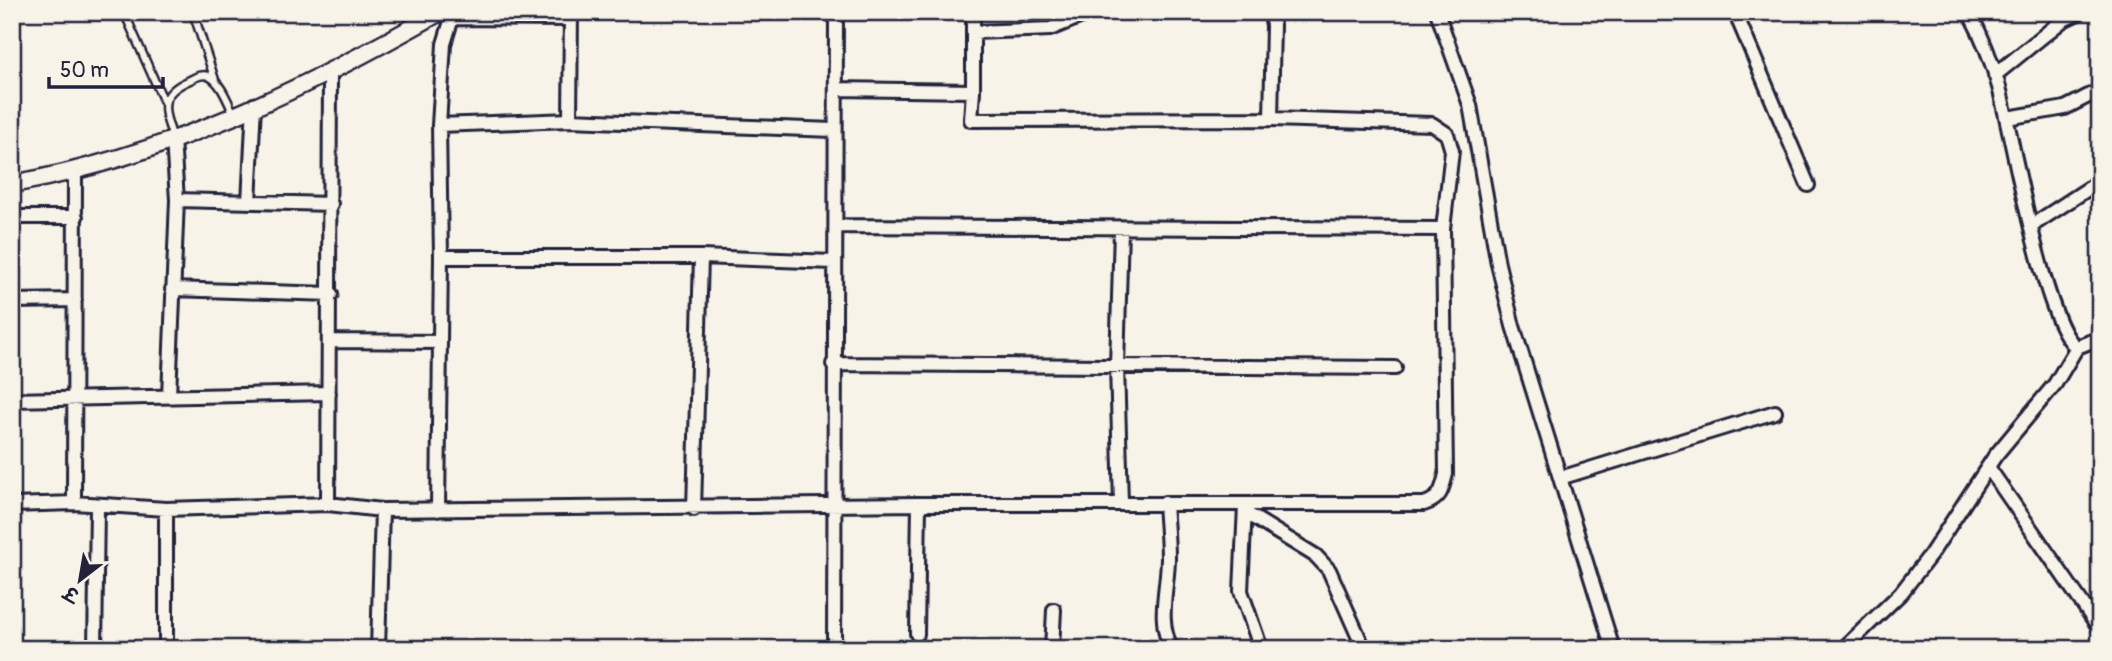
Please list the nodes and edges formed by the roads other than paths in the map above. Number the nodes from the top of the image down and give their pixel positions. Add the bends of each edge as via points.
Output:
1 (124, 12) edge
2 (193, 12) edge
3 (836, 12) edge
4 (973, 12) edge
5 (1092, 12) edge
6 (1270, 12) edge
7 (1437, 12) edge
8 (1735, 12) edge
9 (1969, 12) edge
10 (2080, 12) edge
11 (447, 14) edge
12 (570, 16) edge
13 (974, 32) junction
14 (330, 74) junction
15 (1995, 75) junction
16 (216, 82) junction
17 (836, 89) junction
18 (2100, 90) edge
19 (972, 91) junction
20 (164, 102) junction
21 (254, 105) junction
22 (234, 114) junction
23 (2007, 118) junction
24 (1271, 119) junction
25 (570, 120) junction
26 (439, 125) junction
27 (833, 130) junction
28 (173, 139) junction
29 (75, 173) junction
30 (2100, 181) edge
31 (12, 184) edge
32 (1808, 185) dead end
33 (177, 200) junction
34 (249, 202) junction
35 (331, 204) junction
36 (76, 216) junction
37 (12, 217) edge
38 (836, 226) junction
39 (2031, 226) junction
40 (1121, 229) junction
41 (1443, 229) junction
42 (441, 257) junction
43 (701, 257) junction
44 (833, 262) junction
45 (172, 289) junction
46 (331, 294) junction
47 (75, 300) junction
48 (12, 302) edge
49 (2100, 338) edge
50 (329, 341) junction
51 (440, 342) junction
52 (2077, 347) junction
53 (833, 364) junction
54 (1117, 366) junction
55 (1395, 368) dead end
56 (329, 393) junction
57 (169, 396) junction
58 (73, 399) junction
59 (12, 400) edge
60 (1775, 412) dead end
61 (1988, 467) junction
62 (1560, 478) junction
63 (74, 503) junction
64 (1121, 503) junction
65 (1164, 503) junction
66 (328, 504) junction
67 (12, 505) edge
68 (834, 505) junction
69 (919, 505) junction
70 (97, 507) junction
71 (1245, 508) junction
72 (166, 509) junction
73 (694, 509) junction
74 (383, 510) junction
75 (438, 510) junction
76 (1054, 610) dead end
77 (2100, 629) edge
78 (917, 634) dead end
79 (95, 649) edge
80 (166, 649) edge
81 (378, 649) edge
82 (834, 649) edge
83 (1052, 649) edge
84 (1172, 649) edge
85 (1261, 649) edge
86 (1364, 649) edge
87 (1613, 649) edge
88 (1843, 649) edge

1 - 20 lane
2 - 16 lane
3 - 17 street
4 - 13 street
5 - 13 street via 1050,29
6 - 24 street
7 - 62 street via 1471,105 1510,314
8 - 32 street
9 - 15 street
10 - 15 street via 2063,20
11 - 12 street
11 - 14 street
11 - 26 street
12 - 25 street
13 - 19 street
14 - 21 street
14 - 35 street
15 - 23 street
16 - 20 lane via 202,75 176,86
16 - 22 lane
17 - 19 street
17 - 27 street
18 - 23 street via 2065,108
19 - 24 street via 971,120
20 - 28 lane
21 - 22 street
21 - 34 street
22 - 28 street
23 - 39 street
24 - 41 street via 1432,124 1441,128 1452,151
25 - 26 street
25 - 27 street
26 - 42 street
27 - 38 street
28 - 29 street
28 - 33 street
29 - 31 street
29 - 36 street
30 - 39 street
33 - 34 street
33 - 45 street
34 - 35 street
35 - 46 street
36 - 37 street
36 - 47 street
38 - 40 street
38 - 44 street
39 - 52 street via 2041,271 2064,332
40 - 41 street
40 - 54 street
41 - 71 street via 1446,474 1442,491 1424,504
42 - 43 street
42 - 51 street
43 - 44 street
43 - 73 street
44 - 53 street
45 - 46 street
45 - 57 street
46 - 50 street
47 - 48 street
47 - 58 street
49 - 52 street
50 - 51 street
50 - 56 street
51 - 75 street
52 - 61 street via 2055,384
53 - 54 street
53 - 68 street
54 - 55 street
54 - 64 street
56 - 57 street
56 - 66 street
57 - 58 street
58 - 59 street
58 - 63 street
60 - 62 street
61 - 77 street
61 - 88 street via 1901,593
62 - 87 street
63 - 67 street
63 - 70 street
64 - 65 street
64 - 69 street
65 - 71 street
65 - 84 street via 1168,558 1163,616
66 - 72 street
66 - 74 street
68 - 69 street
68 - 73 street
68 - 82 street
69 - 78 street
70 - 72 street
70 - 79 street
71 - 85 street via 1241,592
71 - 86 street via 1329,569
72 - 80 street
73 - 75 street
74 - 75 street
74 - 81 street
76 - 83 street

